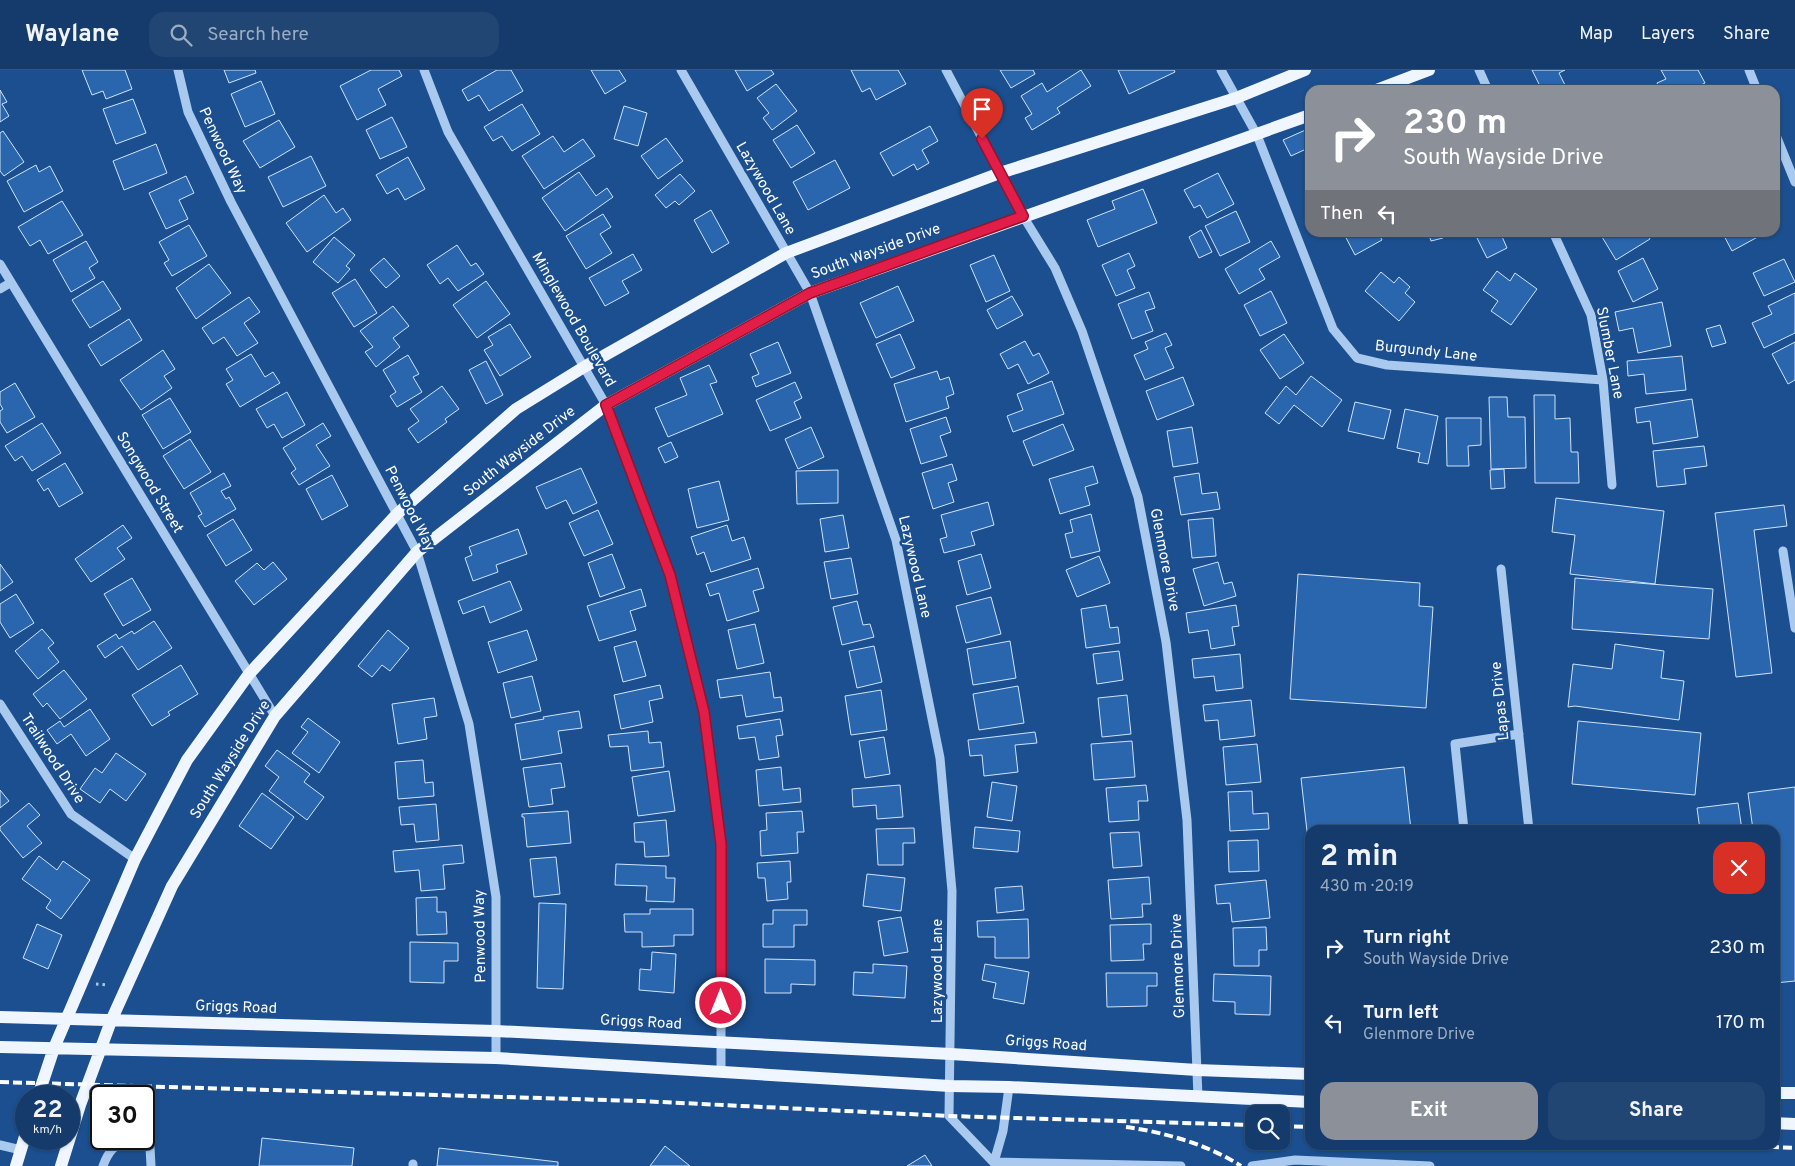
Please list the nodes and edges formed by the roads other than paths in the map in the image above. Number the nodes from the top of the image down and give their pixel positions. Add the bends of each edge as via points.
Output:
1 (178, 70) edge
2 (424, 70) edge
3 (681, 70) edge
4 (946, 70) edge
5 (1222, 70) edge
6 (1305, 70) edge
7 (1428, 70) edge
8 (1478, 70) edge
9 (1749, 70) edge
10 (1389, 85) edge
11 (1486, 85) edge
12 (1755, 85) edge
13 (1236, 98) junction
14 (1305, 117) edge
15 (1257, 135) junction
16 (1780, 145) edge
17 (1000, 173) junction
18 (1795, 182) edge
19 (1023, 216) junction
20 (1555, 237) edge
21 (786, 253) junction
22 (0, 264) edge
23 (10, 282) junction
24 (0, 289) edge
25 (810, 293) junction
26 (584, 367) junction
27 (1602, 380) junction
28 (606, 405) junction
29 (1612, 485) dead end
30 (397, 514) junction
31 (1783, 551) dead end
32 (417, 552) junction
33 (1501, 569) dead end
34 (1795, 628) edge
35 (249, 674) junction
36 (0, 704) edge
37 (275, 716) junction
38 (1519, 734) junction
39 (1463, 825) edge
40 (1528, 825) edge
41 (135, 859) junction
42 (0, 1017) edge
43 (67, 1019) junction
44 (111, 1020) junction
45 (496, 1031) junction
46 (720, 1043) junction
47 (0, 1047) edge
48 (54, 1048) junction
49 (101, 1049) junction
50 (951, 1054) junction
51 (496, 1058) junction
52 (1197, 1070) junction
53 (721, 1071) junction
54 (1305, 1074) edge
55 (42, 1085) edge
56 (950, 1086) junction
57 (1008, 1087) junction
58 (1780, 1093) edge
59 (1795, 1093) edge
60 (1198, 1097) junction
61 (1305, 1102) edge
62 (1780, 1123) edge
63 (1795, 1124) edge
64 (0, 1145) edge
65 (15, 1149) edge
66 (21, 1150) edge
67 (112, 1150) edge
68 (150, 1150) edge
69 (996, 1164) edge
70 (16, 1166) edge
71 (61, 1166) edge
72 (103, 1166) edge
73 (151, 1166) edge
74 (1182, 1166) edge
75 (1252, 1166) edge
76 (1430, 1166) edge

1 - 30 street, Penwood Way via 188,112 230,202
2 - 26 street, Minglewood Boulevard via 448,132
3 - 21 street, Lazywood Lane
4 - 17 street, Glenmore Drive
5 - 13 street, Burgundy Lane
6 - 13 main road, South Wayside Drive
7 - 10 main road
8 - 11 street
9 - 12 street
13 - 15 street, Burgundy Lane
13 - 17 main road, South Wayside Drive
14 - 15 main road, South Wayside Drive
15 - 19 main road, South Wayside Drive
15 - 27 street, Burgundy Lane via 1333,329 1357,358 1387,365
16 - 18 street
17 - 19 street, Glenmore Drive
17 - 21 main road, South Wayside Drive
19 - 25 main road, South Wayside Drive
19 - 52 street, Glenmore Drive via 1055,268 1082,331 1138,497 1166,642 1187,820
20 - 27 street, Slumber Lane via 1590,314
21 - 25 street, Lazywood Lane
21 - 26 main road, South Wayside Drive
22 - 23 street, Songwood Street
23 - 24 street
23 - 35 street, Songwood Street
25 - 28 main road, South Wayside Drive
25 - 50 street, Lazywood Lane via 896,540 940,758 952,891
26 - 28 street, Minglewood Boulevard
26 - 30 main road, South Wayside Drive via 516,409
27 - 29 street, Slumber Lane
28 - 32 main road, South Wayside Drive
28 - 46 street, Minglewood Boulevard via 670,575 704,712 721,844
30 - 32 street, Penwood Way
30 - 35 main road, South Wayside Drive
31 - 34 street
32 - 37 main road, South Wayside Drive
32 - 45 street, Penwood Way via 469,724 496,897
33 - 38 street, Lapas Drive
35 - 37 street, Songwood Street
35 - 41 main road, South Wayside Drive via 187,760
36 - 41 street, Trailwood Drive via 71,814
37 - 44 main road, South Wayside Drive via 172,886
38 - 39 street via 1455,744
38 - 40 street, Lapas Drive
41 - 43 main road, South Wayside Drive
42 - 43 main road, Griggs Road
43 - 44 main road, Griggs Road
43 - 48 main road, South Wayside Drive
44 - 45 main road, Griggs Road
44 - 49 main road, South Wayside Drive
45 - 46 main road, Griggs Road
45 - 51 street, Penwood Way
46 - 50 main road, Griggs Road
46 - 53 street, Minglewood Boulevard
47 - 48 main road
48 - 49 main road
48 - 55 main road, South Wayside Drive
49 - 51 main road
49 - 71 main road, South Wayside Drive
50 - 52 main road, Griggs Road
50 - 56 street, Lazywood Lane
51 - 53 main road
52 - 54 main road, Griggs Road
52 - 60 street, Glenmore Drive
53 - 56 main road
56 - 57 main road
56 - 69 street, Lazywood Lane via 950,1116
57 - 60 main road
57 - 69 street via 1004,1131
58 - 59 main road
60 - 61 main road
62 - 63 main road
64 - 65 street
66 - 70 main road
67 - 72 street
68 - 73 street
69 - 74 street
75 - 76 street via 1295,1160

